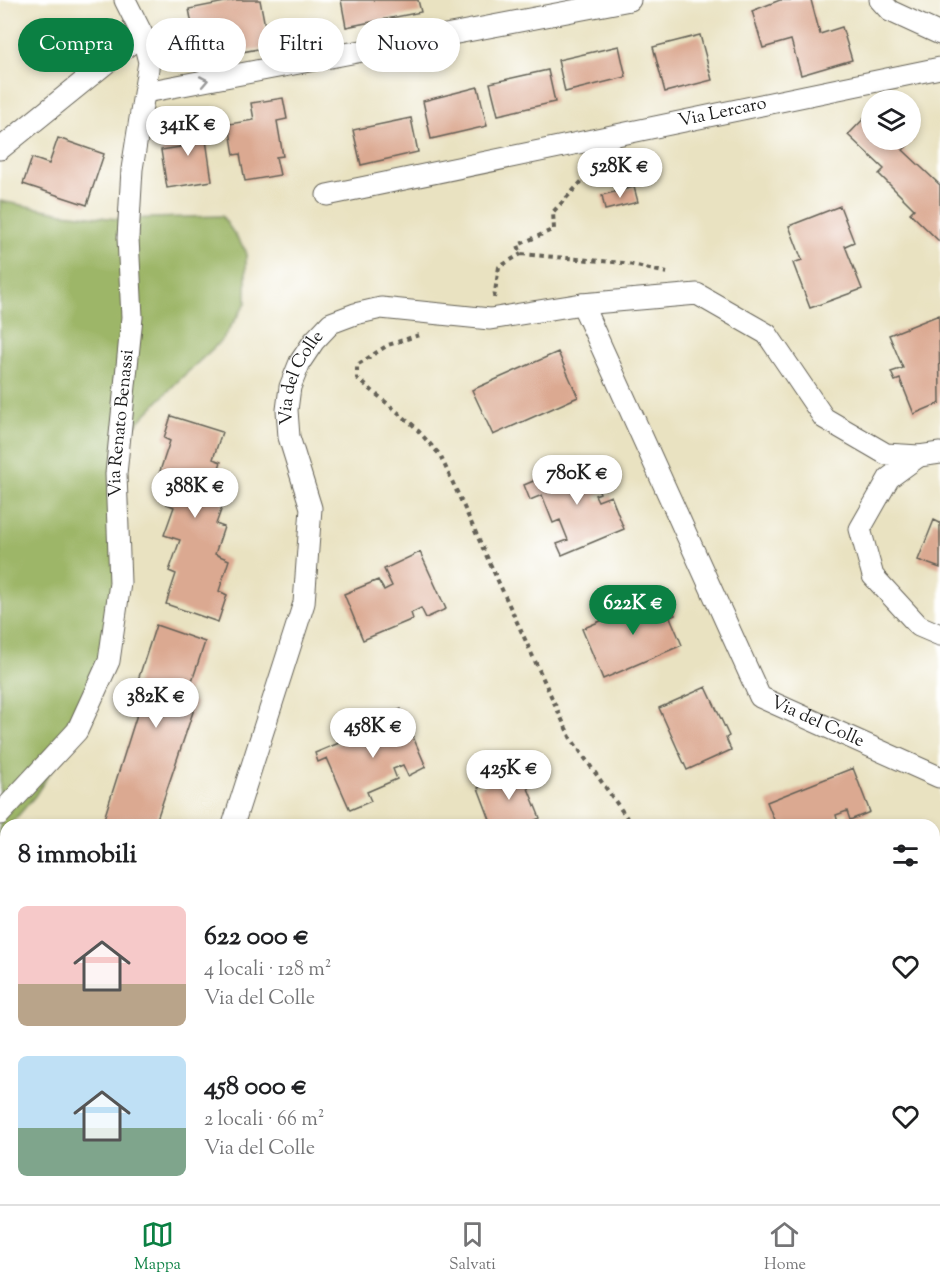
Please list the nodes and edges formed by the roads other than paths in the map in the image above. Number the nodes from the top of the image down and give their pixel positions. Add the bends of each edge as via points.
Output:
1 (125, 0) edge
2 (630, 0) edge
3 (880, 0) edge
4 (142, 34) junction
5 (940, 34) edge
6 (940, 68) edge
7 (146, 92) junction
8 (0, 149) edge
9 (327, 195) dead end
10 (582, 304) junction
11 (940, 453) edge
12 (919, 456) junction
13 (940, 635) edge
14 (939, 777) edge
15 (0, 814) edge
16 (235, 819) edge

1 - 4 street, Via Renato Benassi
7 -> 2 street
3 - 5 street via 890,10
4 - 7 street, Via Renato Benassi via 149,62
4 - 8 street
6 - 9 street, Via Lercaro
7 - 15 street, Via Renato Benassi via 132,169 128,238 132,317 116,474 120,583 109,661 77,731
10 - 12 street, Via del Colle via 697,294 767,334 824,418 886,454
10 - 14 street, Via del Colle via 760,697
10 - 16 street, Via del Colle via 490,320 381,308 331,323 314,341 290,387 287,410 289,437 310,508 304,603
11 - 12 street, Via del Colle
12 - 13 street via 889,478 860,529 873,576 919,626

